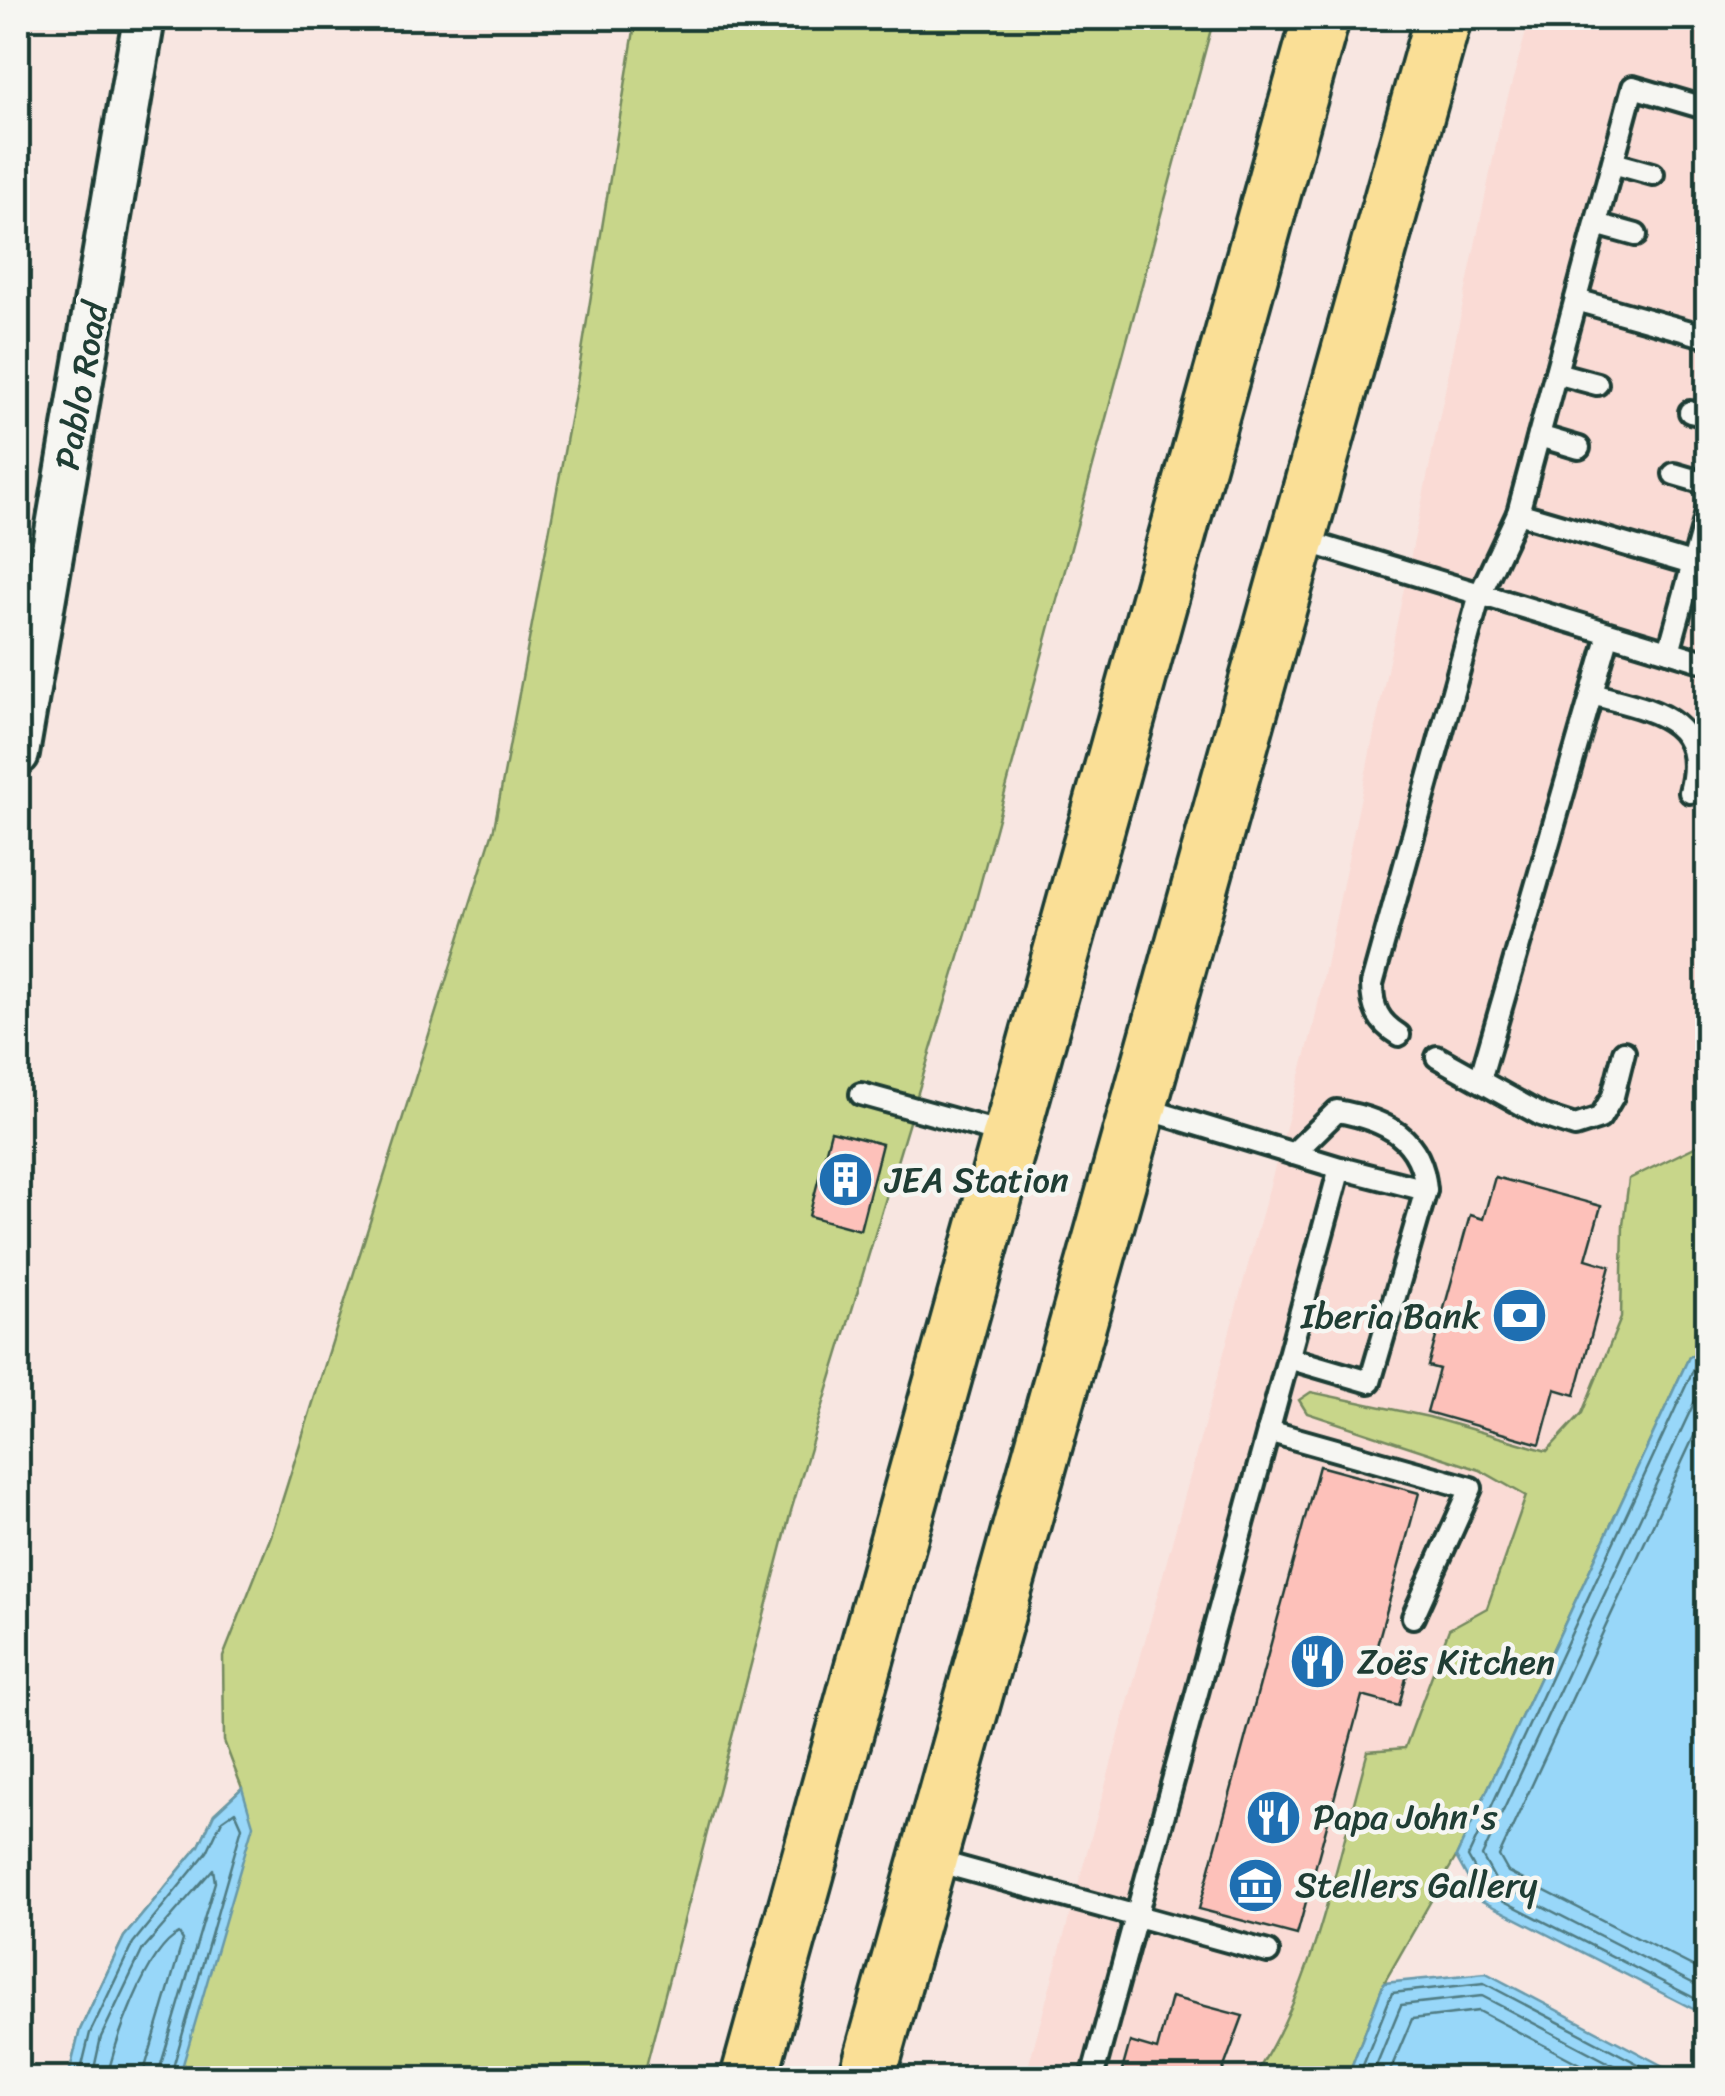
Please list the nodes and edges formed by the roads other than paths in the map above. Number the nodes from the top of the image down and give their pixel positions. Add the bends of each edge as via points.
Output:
1 (144, 18) edge
2 (1321, 18) edge
3 (1443, 18) edge
4 (1708, 108) edge
5 (1612, 163) junction
6 (1653, 174) dead end
7 (1596, 224) junction
8 (1636, 235) dead end
9 (1576, 300) junction
10 (1708, 337) edge
11 (1556, 373) junction
12 (1597, 384) dead end
13 (1539, 436) junction
14 (1580, 448) dead end
15 (1674, 474) dead end
16 (1708, 484) edge
17 (1708, 510) edge
18 (1518, 513) junction
19 (1297, 539) junction
20 (1704, 540) edge
21 (1692, 564) junction
22 (1480, 594) junction
23 (1609, 634) junction
24 (1670, 651) junction
25 (1708, 663) edge
26 (1592, 694) junction
27 (18, 754) edge
28 (1690, 792) dead end
29 (1399, 1035) dead end
30 (1624, 1052) dead end
31 (1438, 1056) dead end
32 (1480, 1080) junction
33 (861, 1094) dead end
34 (1138, 1107) junction
35 (1010, 1136) junction
36 (1294, 1154) junction
37 (1340, 1168) junction
38 (1426, 1190) junction
39 (1288, 1358) junction
40 (1268, 1430) junction
41 (1413, 1617) dead end
42 (928, 1858) junction
43 (1136, 1916) junction
44 (1268, 1952) dead end
45 (749, 2078) edge
46 (867, 2078) edge
47 (1092, 2078) edge

1 - 27 street, Pablo Road
2 - 35 main road
3 - 19 main road
4 - 5 lane via 1634,86
5 - 6 lane
5 - 7 lane
7 - 8 lane
7 - 9 lane
9 - 10 lane
9 - 11 lane
11 - 12 lane
11 - 13 lane
13 - 14 lane
13 - 18 lane
15 - 16 lane
17 - 20 lane
18 - 21 lane
18 - 22 lane
19 - 22 lane
19 - 34 main road
20 - 21 lane
21 - 24 lane
22 - 23 lane
22 - 29 lane via 1372,984 1372,1005 1384,1026
23 - 24 lane
23 - 26 lane
24 - 25 lane
26 - 28 lane via 1671,720 1689,737 1698,763
26 - 32 lane
30 - 32 lane via 1600,1118 1575,1126
31 - 32 lane
33 - 35 lane
34 - 36 lane
34 - 42 main road
35 - 45 main road
36 - 37 lane
36 - 38 lane via 1337,1111 1358,1114 1411,1142 1424,1161
37 - 38 lane
37 - 39 lane
38 - 39 lane via 1370,1382
39 - 40 lane
40 - 41 lane via 1471,1488
40 - 43 lane
42 - 43 lane
42 - 46 main road
43 - 44 lane
43 - 47 lane

